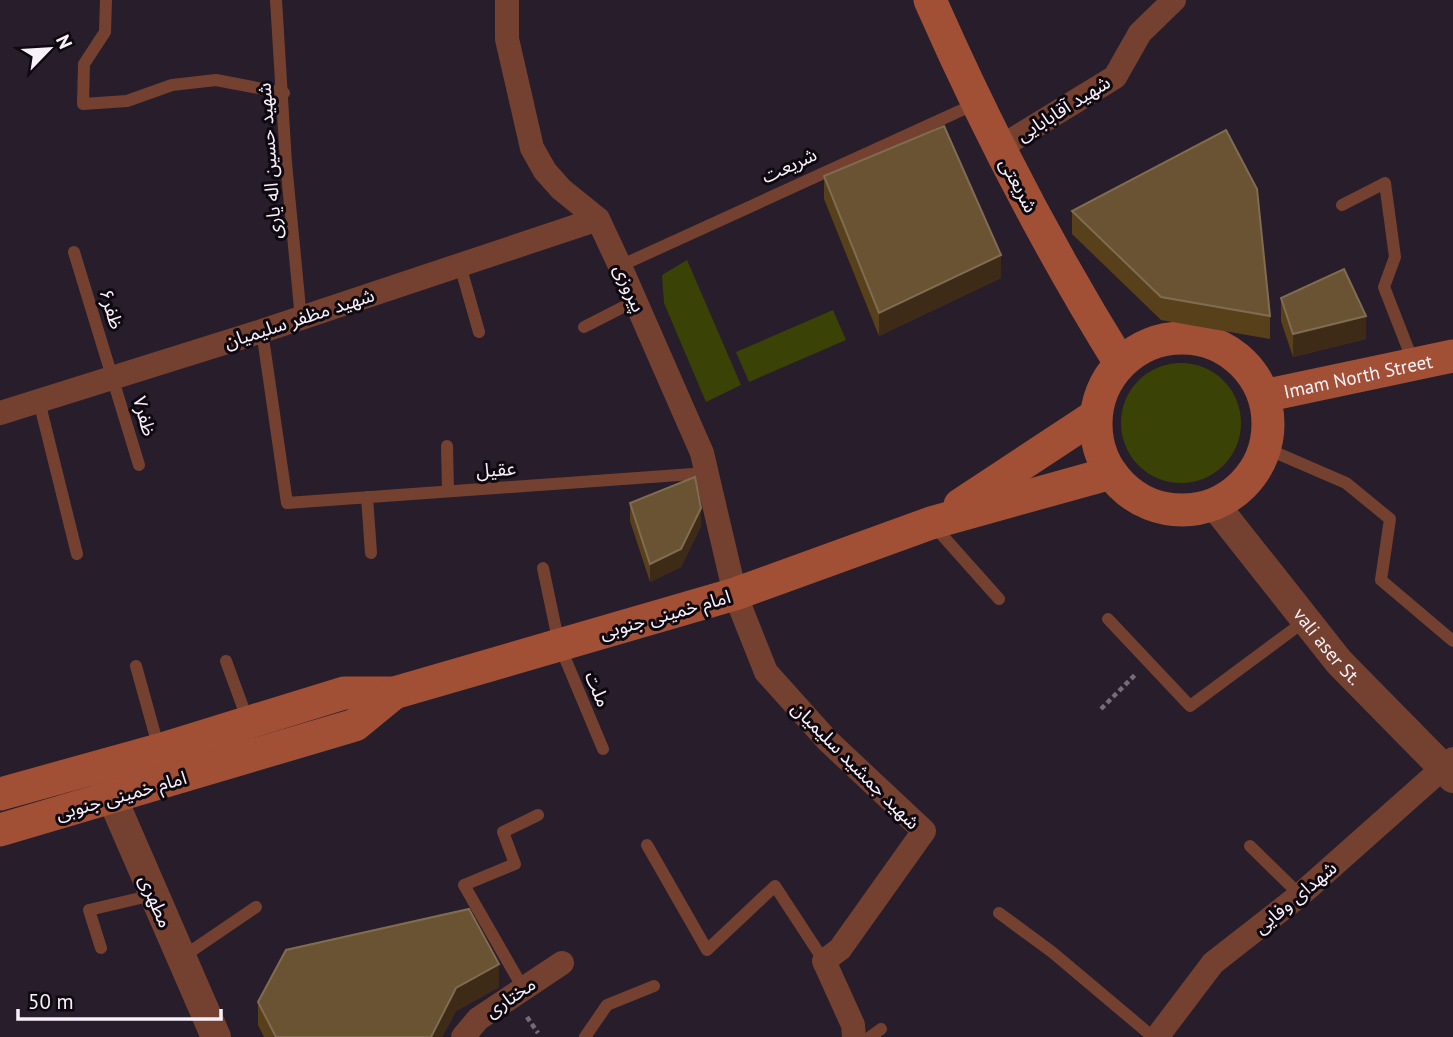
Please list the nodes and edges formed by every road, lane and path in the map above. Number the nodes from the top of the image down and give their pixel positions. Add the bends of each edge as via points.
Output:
1 (106, 0) edge
2 (276, 0) edge
3 (507, 0) edge
4 (930, 0) edge
5 (1174, 0) edge
6 (284, 93) junction
7 (976, 103) junction
8 (999, 148) junction
9 (1342, 205) dead end
10 (598, 219) junction
11 (74, 252) dead end
12 (460, 265) junction
13 (620, 265) junction
14 (635, 301) junction
15 (302, 319) junction
16 (584, 327) dead end
17 (262, 331) junction
18 (479, 332) dead end
19 (1452, 359) edge
20 (1119, 363) junction
21 (1414, 365) junction
22 (113, 378) junction
23 (1264, 396) junction
24 (38, 401) junction
25 (0, 413) edge
26 (1096, 416) junction
27 (447, 446) dead end
28 (1265, 448) junction
29 (139, 465) dead end
30 (707, 473) junction
31 (1111, 473) junction
32 (448, 491) junction
33 (367, 497) junction
34 (1214, 504) junction
35 (932, 523) junction
36 (371, 553) dead end
37 (77, 554) dead end
38 (543, 568) dead end
39 (736, 594) junction
40 (999, 599) dead end
41 (1108, 619) dead end
42 (1306, 620) junction
43 (1453, 641) edge
44 (559, 644) junction
45 (226, 661) dead end
46 (1148, 662) junction
47 (136, 666) dead end
48 (394, 694) junction
49 (1101, 709) dead end
50 (248, 721) junction
51 (603, 749) dead end
52 (159, 750) junction
53 (98, 765) junction
54 (1451, 768) edge
55 (0, 794) edge
56 (113, 799) junction
57 (538, 815) dead end
58 (0, 830) edge
59 (647, 845) dead end
60 (1250, 846) dead end
61 (153, 895) junction
62 (1300, 895) junction
63 (256, 907) dead end
64 (999, 913) dead end
65 (101, 948) dead end
66 (181, 958) junction
67 (824, 961) junction
68 (562, 963) dead end
69 (654, 986) dead end
70 (523, 988) junction
71 (881, 1029) dead end
72 (216, 1037) edge
73 (463, 1037) edge
74 (585, 1037) edge
75 (854, 1037) edge
76 (870, 1037) edge
77 (1155, 1037) edge

1 - 6 lane via 105,32 84,64 83,104 127,101 172,85 216,80
2 - 6 lane, شهید حسین اله یاری
3 - 10 street, پیروزی via 507,39 532,148 561,189
4 - 7 main road, شریعتی
5 - 8 street, شهید آقابابایی via 1140,33 1115,77
6 - 15 lane, شهید حسین اله یاری via 286,163
7 - 8 main road, شریعتی
7 - 13 lane, شریعت
8 - 20 main road, شریعتی
9 - 21 lane via 1385,183 1395,257 1384,287
10 - 12 street, شهید مظفر سلیمیان
10 - 13 street, پیروزی
11 - 22 lane, ظفر۶
12 - 15 street, شهید مظفر سلیمیان
12 - 18 lane
13 - 14 street, پیروزی
14 - 16 lane
14 - 30 street, پیروزی
15 - 17 street, شهید مظفر سلیمیان
17 - 22 street, شهید مظفر سلیمیان
17 - 33 lane, عقیل via 287,503
19 - 21 main road, Imam North Street
20 - 23 main road via 1143,346 1172,337 1201,339 1228,350 1250,370
20 - 26 main road via 1103,387
21 - 23 main road, Imam North Street
22 - 24 street, شهید مظفر سلیمیان
22 - 29 lane, ظفر۷
23 - 28 main road
24 - 25 street, شهید مظفر سلیمیان
24 - 37 lane
26 - 31 main road via 1096,436
26 - 35 main road
27 - 32 lane
28 - 34 main road via 1237,491
28 - 43 lane via 1346,483 1390,519 1381,580
30 - 32 lane, عقیل
30 - 39 street, پیروزی
31 - 34 main road via 1131,494 1157,507 1186,510
31 - 35 main road
32 - 33 lane, عقیل
33 - 36 lane
34 - 42 street, vali aser St.
35 - 39 main road, امام خمینی جنوبی
35 - 40 lane
38 - 44 lane, ملت
39 - 44 main road, امام خمینی جنوبی
39 - 67 street, شهید جمشید سلیمیان via 766,672 828,741 924,831 840,949
41 - 46 lane
42 - 46 lane via 1190,706
42 - 54 street, vali aser St. via 1339,662
44 - 48 main road, امام خمینی جنوبی
44 - 51 lane, ملت
45 - 50 lane
46 - 49 path
47 - 52 lane
48 - 50 main road, امام خمینی جنوبی via 344,693
48 - 56 main road, امام خمینی جنوبی via 355,725
50 - 52 main road, امام خمینی جنوبی
52 - 53 main road, امام خمینی جنوبی
53 - 55 main road, امام خمینی جنوبی
53 - 56 street, مطهری
54 - 62 street, شهدای وفایی
56 - 58 main road, امام خمینی جنوبی
56 - 61 street, مطهری
57 - 70 lane via 503,832 514,864 464,885
59 - 67 lane via 707,950 775,886
60 - 62 lane
61 - 65 lane via 89,910
61 - 66 street, مطهری
62 - 77 street, شهدای وفایی via 1213,963
63 - 66 lane
64 - 77 lane
66 - 72 street, مطهری
67 - 75 street
68 - 70 street, مختاری
69 - 74 lane via 607,1005
70 - 73 street, مختاری via 478,1019
71 - 76 lane

